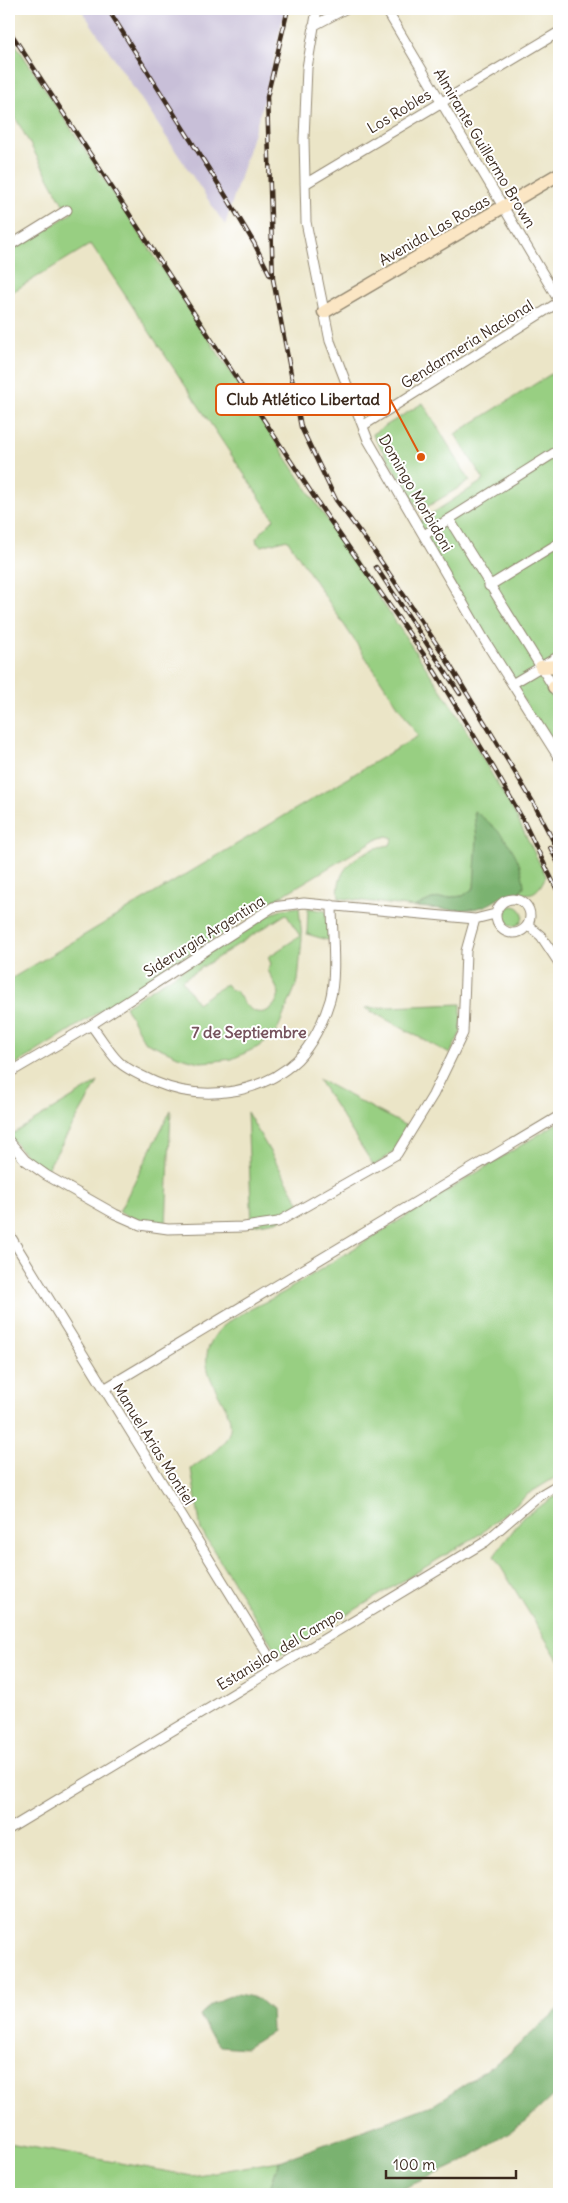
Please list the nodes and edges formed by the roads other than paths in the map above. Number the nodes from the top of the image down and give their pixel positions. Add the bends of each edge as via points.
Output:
1 (317, 9) edge
2 (344, 9) edge
3 (386, 9) edge
4 (314, 26) junction
5 (559, 32) edge
6 (442, 102) junction
7 (559, 174) edge
8 (305, 184) junction
9 (504, 208) junction
10 (67, 210) dead end
11 (9, 246) edge
12 (559, 301) edge
13 (324, 312) junction
14 (364, 426) junction
15 (559, 450) edge
16 (449, 519) junction
17 (424, 535) junction
18 (559, 544) edge
19 (490, 586) junction
20 (559, 656) edge
21 (559, 666) edge
22 (541, 667) junction
23 (512, 684) junction
24 (557, 689) edge
25 (559, 758) edge
26 (332, 905) junction
27 (495, 914) junction
28 (475, 919) junction
29 (528, 925) junction
30 (559, 963) edge
31 (91, 1024) junction
32 (9, 1073) edge
33 (559, 1116) edge
34 (9, 1141) edge
35 (9, 1234) edge
36 (13, 1249) edge
37 (104, 1389) junction
38 (559, 1484) edge
39 (276, 1668) junction
40 (9, 1829) edge

1 - 4 street, Domingo Morbidoni
2 - 4 street
3 - 6 street, Almirante Guillermo Brown
4 - 8 street, Domingo Morbidoni via 307,68
5 - 6 street, Los Robles
6 - 8 street, Los Robles
6 - 9 street, Almirante Guillermo Brown
7 - 9 street, Avenida Las Rosas
8 - 13 street, Domingo Morbidoni via 306,222
9 - 12 street, Almirante Guillermo Brown
9 - 13 street, Avenida Las Rosas
10 - 11 street
12 - 14 street, Gendarmería Nacional
13 - 14 street, Domingo Morbidoni via 330,342
14 - 17 street, Domingo Morbidoni via 368,440
15 - 16 street
16 - 17 street
16 - 19 street
17 - 23 street, Domingo Morbidoni
18 - 19 street
19 - 22 street
20 - 22 street
21 - 22 street
22 - 23 street
22 - 24 street
23 - 25 street, Domingo Morbidoni
26 - 28 street, Siderurgia Argentina
26 - 31 street, Siderurgia Argentina via 287,904 265,911
26 - 31 street via 330,1001 318,1029 297,1060 260,1084 196,1094 171,1089 119,1062
27 - 28 street, Siderurgia Argentina
27 - 29 street via 505,931 518,932
27 - 29 street, Siderurgia Argentina via 503,901 518,898 529,908
28 - 34 street via 466,951 463,1033 433,1095 397,1154 278,1222 244,1227 168,1229 140,1225 46,1176 25,1160
29 - 30 street via 541,936
31 - 32 street, Siderurgia Argentina
33 - 37 street
35 - 36 street, Manuel Arias Montiel
36 - 37 street, Manuel Arias Montiel
37 - 39 street, Manuel Arias Montiel
38 - 39 street, Estanislao del Campo via 537,1497 485,1542
39 - 40 street, Estanislao del Campo

